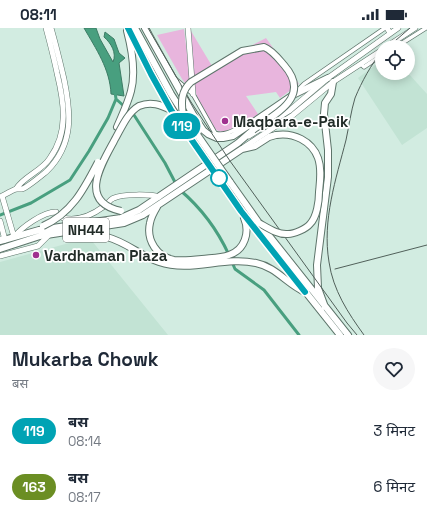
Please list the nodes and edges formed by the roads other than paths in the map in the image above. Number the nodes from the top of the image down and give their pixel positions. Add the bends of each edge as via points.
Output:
1 (46, 28) edge
2 (51, 28) edge
3 (127, 28) edge
4 (135, 28) edge
5 (145, 28) edge
6 (189, 28) edge
7 (386, 28) edge
8 (398, 28) edge
9 (414, 28) edge
10 (426, 28) edge
11 (390, 34) junction
12 (396, 40) edge
13 (407, 40) edge
14 (139, 44) junction
15 (375, 55) edge
16 (375, 59) edge
17 (362, 65) junction
18 (171, 74) junction
19 (330, 80) junction
20 (193, 94) junction
21 (293, 95) junction
22 (171, 110) junction
23 (183, 115) junction
24 (257, 119) junction
25 (240, 146) junction
26 (16, 189) junction
27 (163, 196) junction
28 (2, 198) edge
29 (109, 202) dead end
30 (158, 204) junction
31 (103, 208) dead end
32 (241, 211) junction
33 (56, 212) dead end
34 (136, 212) junction
35 (63, 218) dead end
36 (0, 221) edge
37 (259, 223) junction
38 (29, 233) junction
39 (65, 233) junction
40 (48, 236) junction
41 (14, 237) junction
42 (2, 240) edge
43 (0, 249) edge
44 (0, 256) edge
45 (204, 262) junction
46 (293, 270) junction
47 (305, 292) junction
48 (325, 307) junction
49 (340, 335) edge
50 (348, 335) edge

1 - 26 main road via 61,92 64,116 62,135 50,159
2 - 26 main road via 68,100 68,130 65,143 47,171 22,189
3 - 14 highway
3 - 38 highway, bridge via 131,52 131,91 117,127 74,204 55,221
4 - 14 highway
5 - 18 highway
6 - 20 main road
7 - 11 main road
7 - 21 street via 304,84
8 - 11 main road
9 - 12 main road
10 - 13 street
11 - 19 main road
14 - 22 highway
14 - 23 highway
15 - 17 main road
16 - 17 street
17 - 19 main road
18 - 20 street
18 - 24 highway via 195,118 211,136 230,137
19 - 21 highway
19 - 25 main road
19 - 48 highway via 331,94 325,103 324,114 328,177 317,265 318,288
20 - 24 street via 215,133 219,135
21 - 24 highway
22 - 32 highway, bridge
22 - 34 highway, bridge via 154,104 136,108 129,115 100,166 96,178 97,192 104,203 121,211
23 - 25 highway, bridge via 182,96 190,82 242,51 264,47 288,70 294,84 294,93 290,102 253,130
23 - 37 highway, bridge
25 - 27 highway, NH44 via 196,171
25 - 27 highway, NH44 via 200,177
25 - 37 highway, bridge via 255,146 269,137 283,134 299,138 310,145 319,159 321,175 318,206 310,224 296,233 287,235
26 - 28 main road
27 - 29 main road via 152,194 118,197
27 - 30 highway, NH44
27 - 34 highway, NH44
28 - 41 main road
30 - 39 highway, NH44 via 143,215 124,223
30 - 45 highway via 149,225 150,238 155,248 173,260
31 - 35 main road via 86,216
32 - 45 highway via 247,228 246,238 241,247 229,255
32 - 46 highway
33 - 41 main road via 50,212 30,222
34 - 38 highway, NH44 via 121,218
36 - 42 main road
37 - 46 highway
38 - 41 highway, NH44
39 - 40 highway, NH44
39 - 45 highway via 109,237 158,262 186,266
40 - 43 highway, NH44
40 - 44 main road via 38,246
41 - 42 highway, NH44
45 - 47 highway via 246,261 268,267
46 - 47 highway
46 - 48 highway
47 - 49 highway
48 - 50 highway

